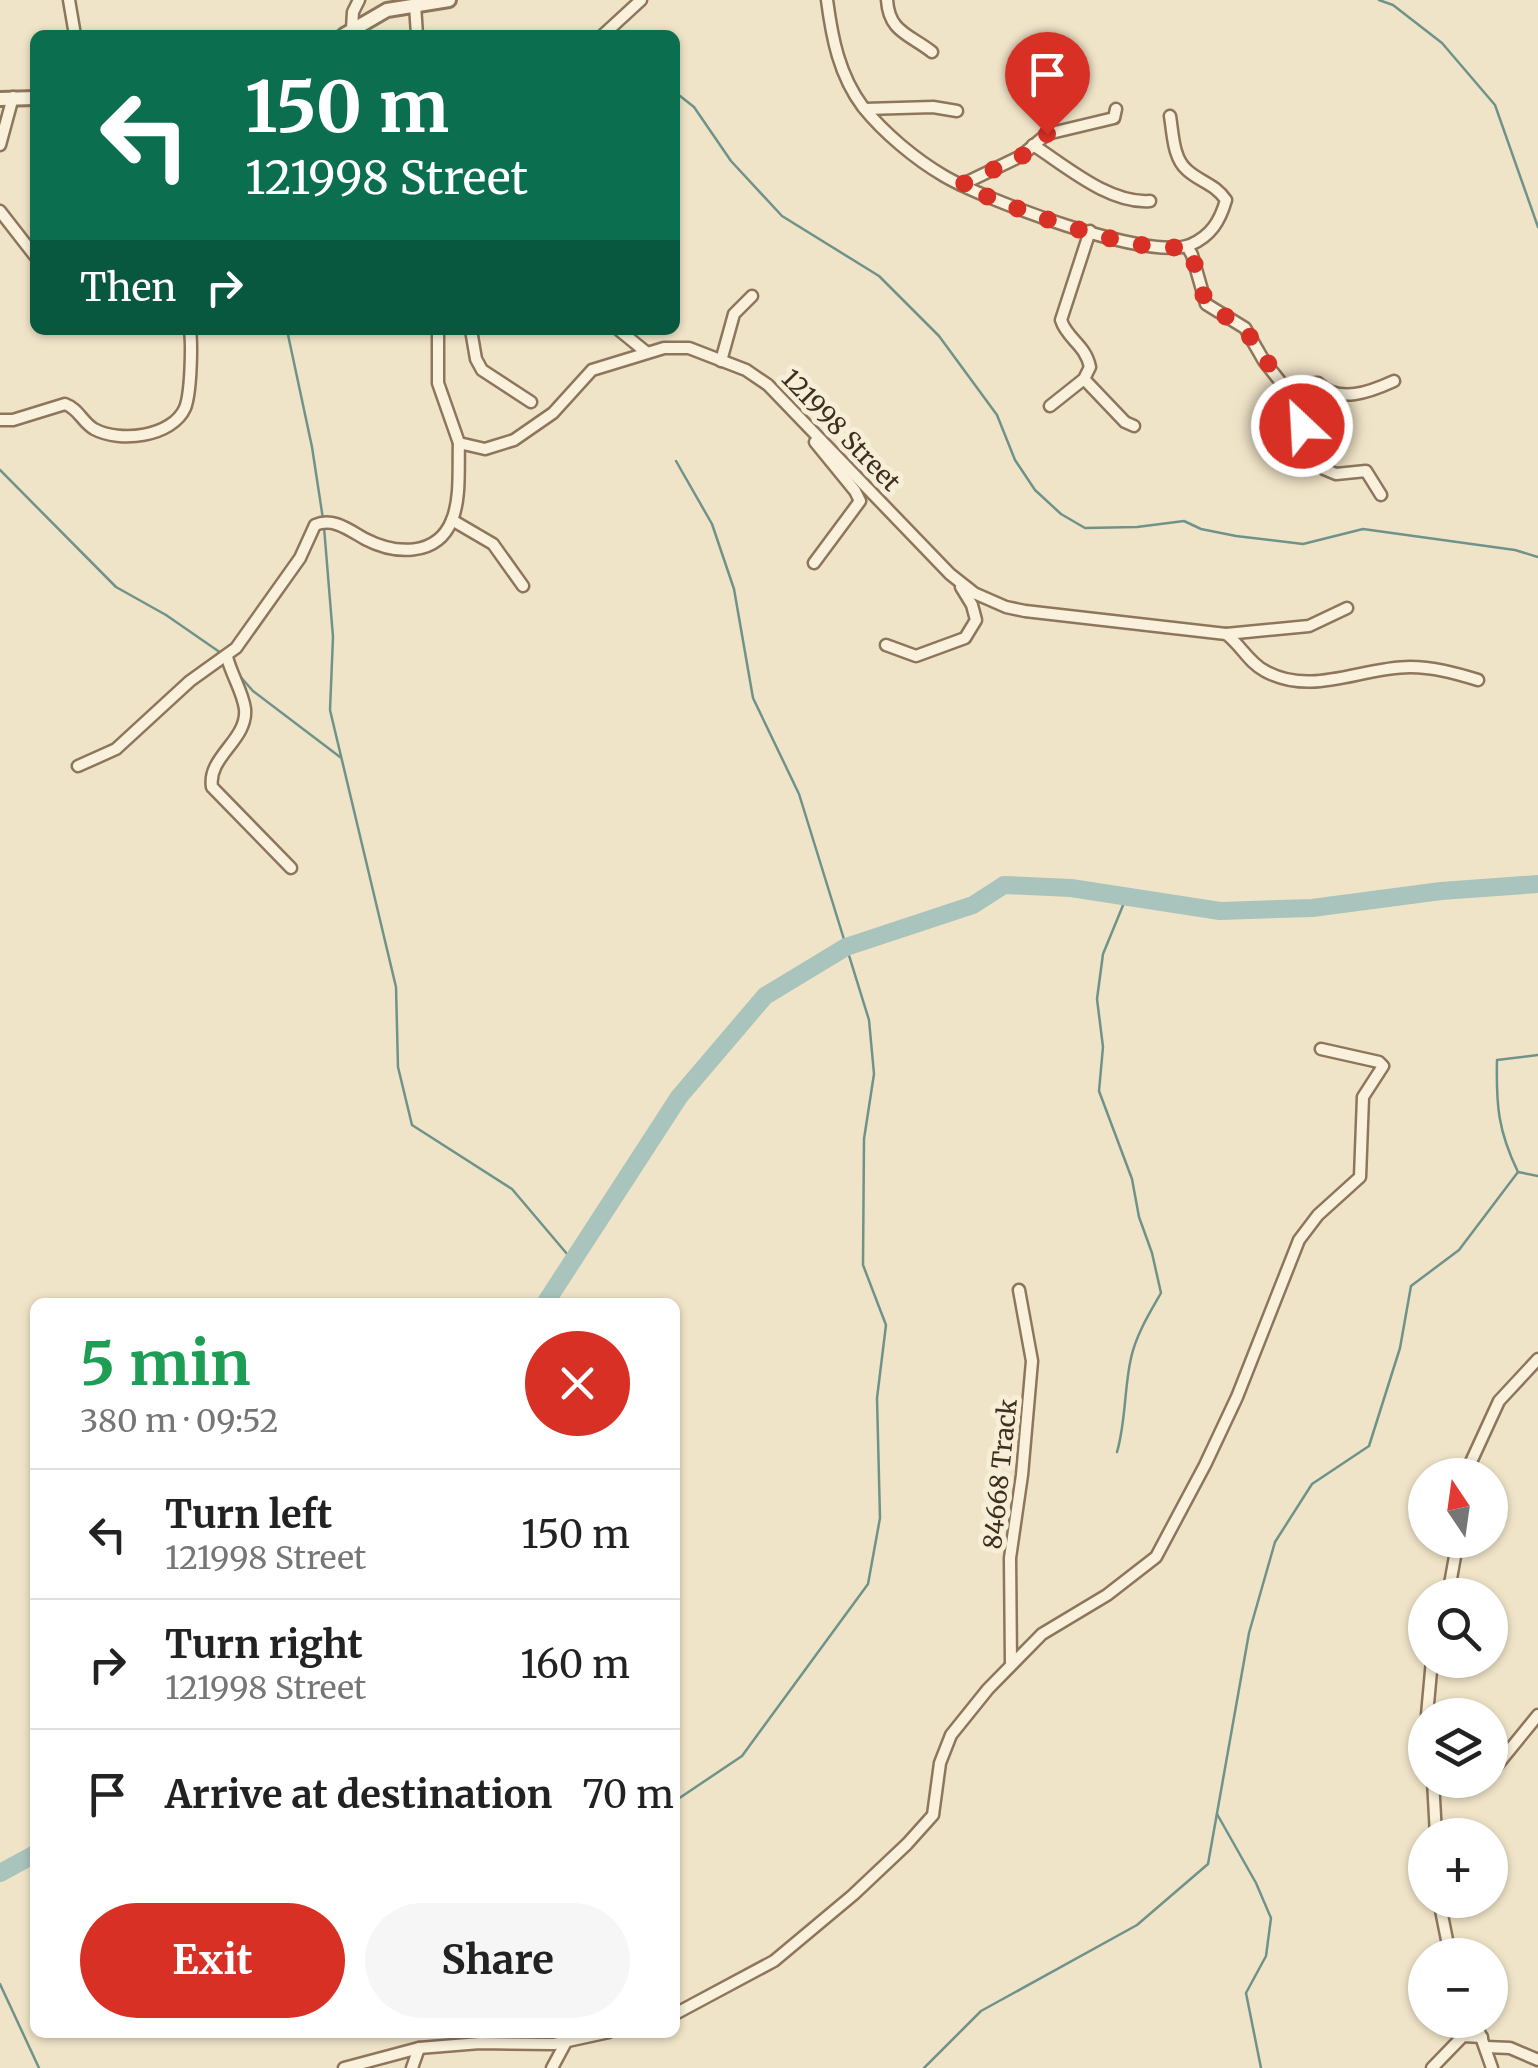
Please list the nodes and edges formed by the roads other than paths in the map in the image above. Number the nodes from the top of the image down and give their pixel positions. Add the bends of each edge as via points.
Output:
1 (69, 0) edge
2 (359, 0) edge
3 (449, 0) edge
4 (641, 0) edge
5 (827, 0) edge
6 (887, 0) edge
7 (416, 5) junction
8 (73, 30) edge
9 (349, 30) edge
10 (352, 30) edge
11 (417, 30) edge
12 (608, 30) edge
13 (932, 52) dead end
14 (7, 98) edge
15 (1116, 108) dead end
16 (866, 109) junction
17 (957, 111) dead end
18 (1170, 116) dead end
19 (0, 145) edge
20 (1034, 145) junction
21 (961, 185) junction
22 (1150, 201) dead end
23 (0, 211) edge
24 (1090, 231) junction
25 (1186, 246) junction
26 (30, 250) edge
27 (752, 296) dead end
28 (190, 335) edge
29 (438, 335) edge
30 (476, 335) edge
31 (624, 335) edge
32 (646, 352) junction
33 (721, 361) junction
34 (1084, 379) junction
35 (1394, 381) dead end
36 (1283, 385) junction
37 (531, 402) dead end
38 (1050, 406) dead end
39 (0, 420) edge
40 (802, 420) junction
41 (1134, 426) dead end
42 (460, 442) junction
43 (1382, 495) dead end
44 (452, 520) junction
45 (814, 563) dead end
46 (959, 581) junction
47 (523, 586) dead end
48 (1347, 608) dead end
49 (1226, 634) junction
50 (886, 645) dead end
51 (226, 656) junction
52 (1478, 680) dead end
53 (78, 766) dead end
54 (291, 868) dead end
55 (1321, 1049) dead end
56 (1019, 1290) dead end
57 (1538, 1359) edge
58 (1473, 1458) edge
59 (1011, 1664) junction
60 (1538, 1714) edge
61 (1508, 1752) edge
62 (680, 2011) edge
63 (583, 2038) edge
64 (1483, 2038) edge
65 (566, 2042) junction
66 (1484, 2042) junction
67 (419, 2048) junction
68 (1510, 2048) junction
69 (1538, 2060) edge
70 (1491, 2066) edge
71 (344, 2068) edge
72 (412, 2068) edge
73 (552, 2068) edge
74 (1432, 2068) edge

1 - 8 street
2 - 9 street
3 - 7 street
4 - 12 street
5 - 16 street via 839,64
6 - 13 street via 894,26
7 - 10 street via 387,10
7 - 11 street
14 - 19 street
15 - 20 street via 1109,121 1057,130
16 - 17 street
16 - 21 street via 895,139
18 - 25 street via 1185,169 1226,200 1212,230
20 - 21 street
20 - 22 street via 1092,182 1130,200
21 - 24 street
23 - 26 street
24 - 25 street via 1142,246
24 - 34 street via 1061,320 1090,367
25 - 36 street via 1206,304 1244,328
27 - 33 street via 734,314
28 - 39 street via 186,407 164,428 107,433 65,404
29 - 42 street via 438,383
30 - 37 street via 482,370
31 - 32 street
32 - 33 street, 121998 Street via 689,348
32 - 42 street, 121998 Street via 592,370 553,413 514,440 485,449
33 - 40 street, 121998 Street via 758,377
34 - 38 street
34 - 41 street
35 - 36 street via 1341,396 1318,383
36 - 43 street via 1319,464 1331,473 1366,471
40 - 45 street via 859,497
40 - 46 street, 121998 Street
42 - 44 street
44 - 47 street via 493,544
44 - 51 street via 425,547 409,551 330,522 315,526 288,576
46 - 49 street, 121998 Street via 1025,611
46 - 50 street via 976,620 964,638 916,656
48 - 49 street, 121998 Street via 1309,626
49 - 52 street via 1262,670 1293,681 1406,666
51 - 53 street via 116,749
51 - 54 street via 244,721 212,772 212,787
55 - 59 street via 1383,1066 1363,1097 1360,1176 1299,1240 1236,1397 1163,1548 1118,1588 1042,1634
56 - 59 street, 84668 Track via 1032,1361 1010,1558
57 - 58 street via 1499,1401
59 - 62 street via 951,1735 928,1823 774,1961
60 - 61 street
63 - 65 street
64 - 66 street
65 - 67 street
65 - 73 street
66 - 68 street
66 - 70 street
66 - 74 street via 1463,2036
67 - 71 street
67 - 72 street
68 - 69 street
68 - 70 street

